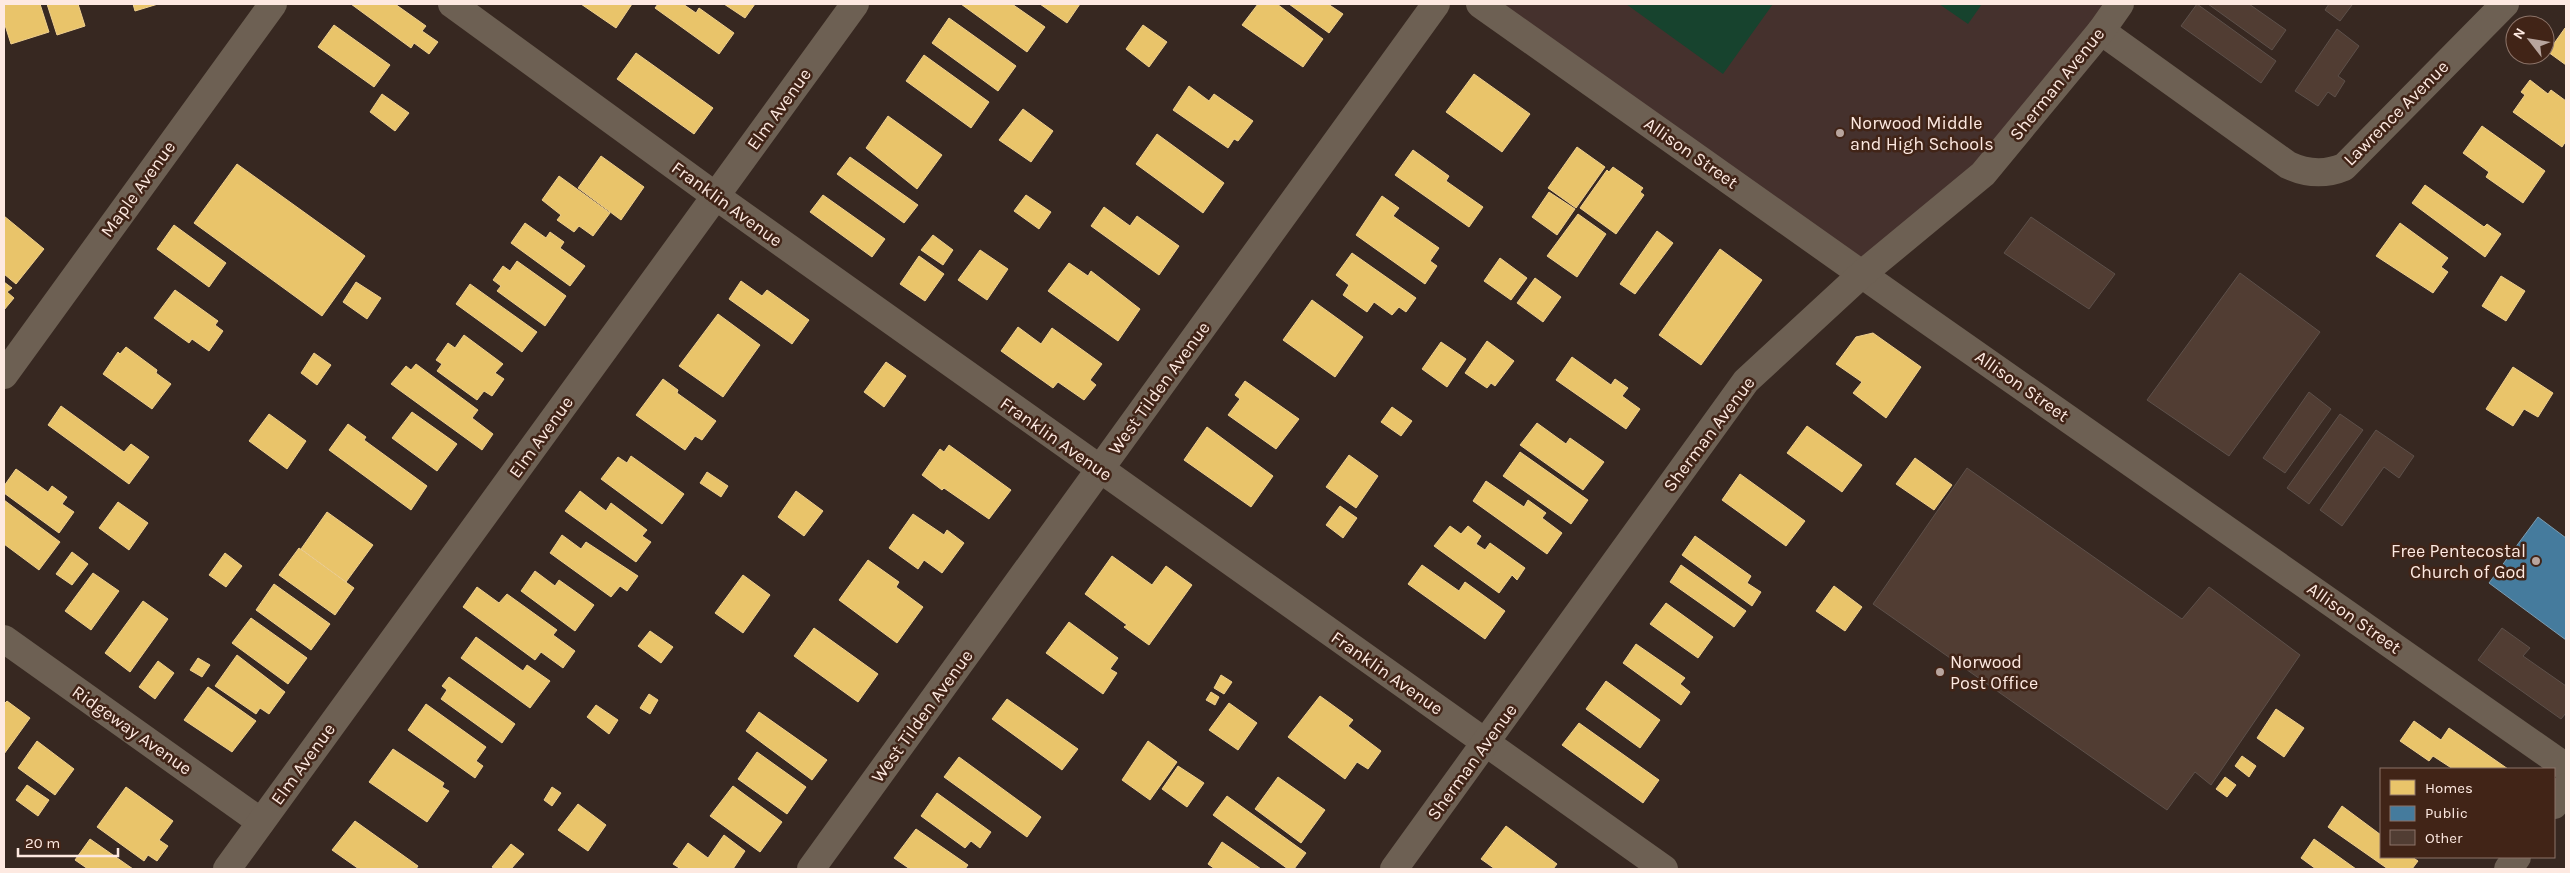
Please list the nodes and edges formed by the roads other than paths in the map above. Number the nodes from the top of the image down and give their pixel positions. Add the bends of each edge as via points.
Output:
1 (273, 4) edge
2 (452, 4) edge
3 (855, 4) edge
4 (1436, 4) edge
5 (1480, 4) edge
6 (2120, 4) edge
7 (2505, 4) edge
8 (2101, 31) junction
9 (717, 197) junction
10 (1862, 274) junction
11 (4, 375) edge
12 (1100, 470) junction
13 (4, 639) edge
14 (1487, 742) junction
15 (2566, 767) edge
16 (2566, 787) edge
17 (2555, 804) edge
18 (261, 822) junction
19 (2516, 858) edge
20 (227, 869) edge
21 (811, 869) edge
22 (1394, 869) edge
23 (1664, 869) edge
24 (2508, 869) edge

1 - 11 street, Maple Avenue
2 - 9 street, Franklin Avenue
3 - 9 street, Elm Avenue
4 - 12 street, West Tilden Avenue
5 - 10 street, Allison Street
6 - 8 street, Sherman Avenue
7 - 8 street, Lawrence Avenue via 2344,167 2322,174 2288,165
8 - 10 street, Sherman Avenue via 1983,174
9 - 12 street, Franklin Avenue
9 - 18 street, Elm Avenue
10 - 14 street, Sherman Avenue via 1746,381
10 - 15 street, Allison Street
12 - 14 street, Franklin Avenue
12 - 21 street, West Tilden Avenue
13 - 18 street, Ridgeway Avenue
14 - 22 street, Sherman Avenue
14 - 23 street, Franklin Avenue
16 - 17 street
18 - 20 street, Elm Avenue
19 - 24 street

